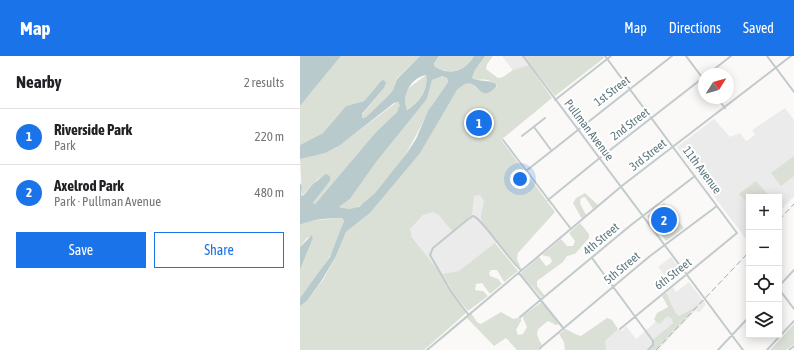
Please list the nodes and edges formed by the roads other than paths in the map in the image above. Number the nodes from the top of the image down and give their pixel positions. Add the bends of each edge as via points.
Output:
1 (523, 56) edge
2 (605, 56) edge
3 (611, 56) edge
4 (672, 56) edge
5 (686, 56) edge
6 (731, 56) edge
7 (767, 56) edge
8 (791, 56) edge
9 (607, 59) junction
10 (716, 68) edge
11 (776, 68) junction
12 (698, 71) edge
13 (698, 84) edge
14 (630, 90) junction
15 (794, 92) edge
16 (555, 100) junction
17 (722, 104) edge
18 (725, 108) junction
19 (545, 118) dead end
20 (652, 118) junction
21 (534, 127) junction
22 (577, 129) junction
23 (522, 136) dead end
24 (503, 140) dead end
25 (673, 147) junction
26 (551, 150) junction
27 (599, 158) junction
28 (526, 171) junction
29 (695, 176) junction
30 (621, 187) junction
31 (548, 200) junction
32 (717, 205) junction
33 (643, 216) junction
34 (570, 229) junction
35 (737, 234) joint
36 (664, 245) junction
37 (592, 258) junction
38 (521, 270) junction
39 (794, 270) edge
40 (519, 273) junction
41 (686, 274) junction
42 (782, 284) edge
43 (614, 287) junction
44 (782, 291) edge
45 (542, 300) junction
46 (794, 308) edge
47 (468, 314) junction
48 (635, 316) junction
49 (520, 317) dead end
50 (746, 320) edge
51 (794, 321) edge
52 (564, 329) junction
53 (620, 329) dead end
54 (732, 335) junction
55 (794, 346) edge
56 (540, 348) dead end
57 (427, 350) edge
58 (648, 350) edge
59 (718, 350) edge
60 (743, 350) edge
61 (767, 350) edge
62 (789, 350) edge

1 - 16 street, Pullman Avenue
2 - 9 street, 11th Avenue
3 - 9 street
4 - 14 street, 1st Street
5 - 12 street
6 - 10 street
7 - 11 street
8 - 11 street, 3rd Street
9 - 14 street, 11th Avenue
9 - 16 street
11 - 15 street
11 - 18 street, 3rd Street
13 - 20 street, 2nd Street
14 - 20 street, 11th Avenue
14 - 22 street, 1st Street
16 - 22 street, Pullman Avenue
17 - 18 street
18 - 25 street, 3rd Street
19 - 21 street
20 - 25 street, 11th Avenue
20 - 27 street, 2nd Street
21 - 23 street
21 - 26 street
22 - 26 street, 1st Street
22 - 27 street, Pullman Avenue
24 - 28 street
25 - 29 street, 11th Avenue
25 - 30 street, 3rd Street
26 - 28 street, 1st Street
27 - 30 street, Pullman Avenue
27 - 31 street, 2nd Street
28 - 31 street
29 - 32 street, 11th Avenue
29 - 33 street, 4th Street
30 - 33 street, Pullman Avenue
30 - 34 street, 3rd Street
31 - 34 street
32 - 35 street, 11th Avenue
32 - 36 street, 5th Street
33 - 36 street, Pullman Avenue
33 - 37 street, 4th Street
34 - 38 street, 3rd Street
35 - 41 street, 6th Street
36 - 41 street, Pullman Avenue
36 - 43 street, 5th Street
37 - 43 street
37 - 45 street, 4th Street
38 - 40 street, 3rd Street
38 - 47 street via 475,216 432,249 431,259
39 - 42 street
40 - 45 street
40 - 47 street, 3rd Street
41 - 48 street, 6th Street
41 - 54 street, Pullman Avenue
43 - 48 street
43 - 52 street, 5th Street
44 - 46 street
45 - 49 street, 4th Street
45 - 52 street
47 - 57 street, 3rd Street
48 - 53 street, 6th Street
48 - 58 street via 654,343
50 - 54 street
51 - 61 street
52 - 56 street, 5th Street
54 - 59 street
54 - 60 street, Pullman Avenue
55 - 62 street

